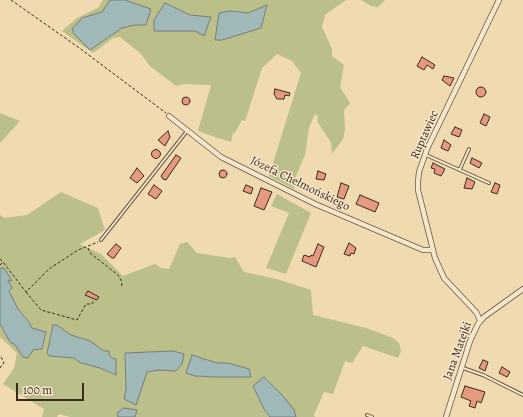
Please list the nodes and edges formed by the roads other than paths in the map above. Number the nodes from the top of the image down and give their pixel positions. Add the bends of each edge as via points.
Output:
1 (499, 0) edge
2 (169, 116) road end
3 (187, 131) junction
4 (469, 149) dead end
5 (425, 154) junction
6 (460, 169) junction
7 (489, 183) dead end
8 (102, 240) road end
9 (433, 250) junction
10 (523, 289) edge
11 (480, 320) junction
12 (461, 368) junction
13 (523, 395) edge
14 (367, 415) dead end
15 (372, 417) edge
16 (446, 417) edge

1 - 5 street, Ruptawiec
2 - 3 street, Józefa Chełmońskiego
3 - 8 lane
3 - 9 street, Józefa Chełmońskiego via 222,157 315,204 423,250
4 - 6 lane
5 - 6 lane
5 - 9 street, Ruptawiec via 419,172 418,190
6 - 7 lane
9 - 11 street, Ruptawiec via 444,278 476,312
10 - 11 street, Jana Matejki
11 - 12 street, Jana Matejki
12 - 13 lane
12 - 16 street, Jana Matejki
14 - 15 lane

